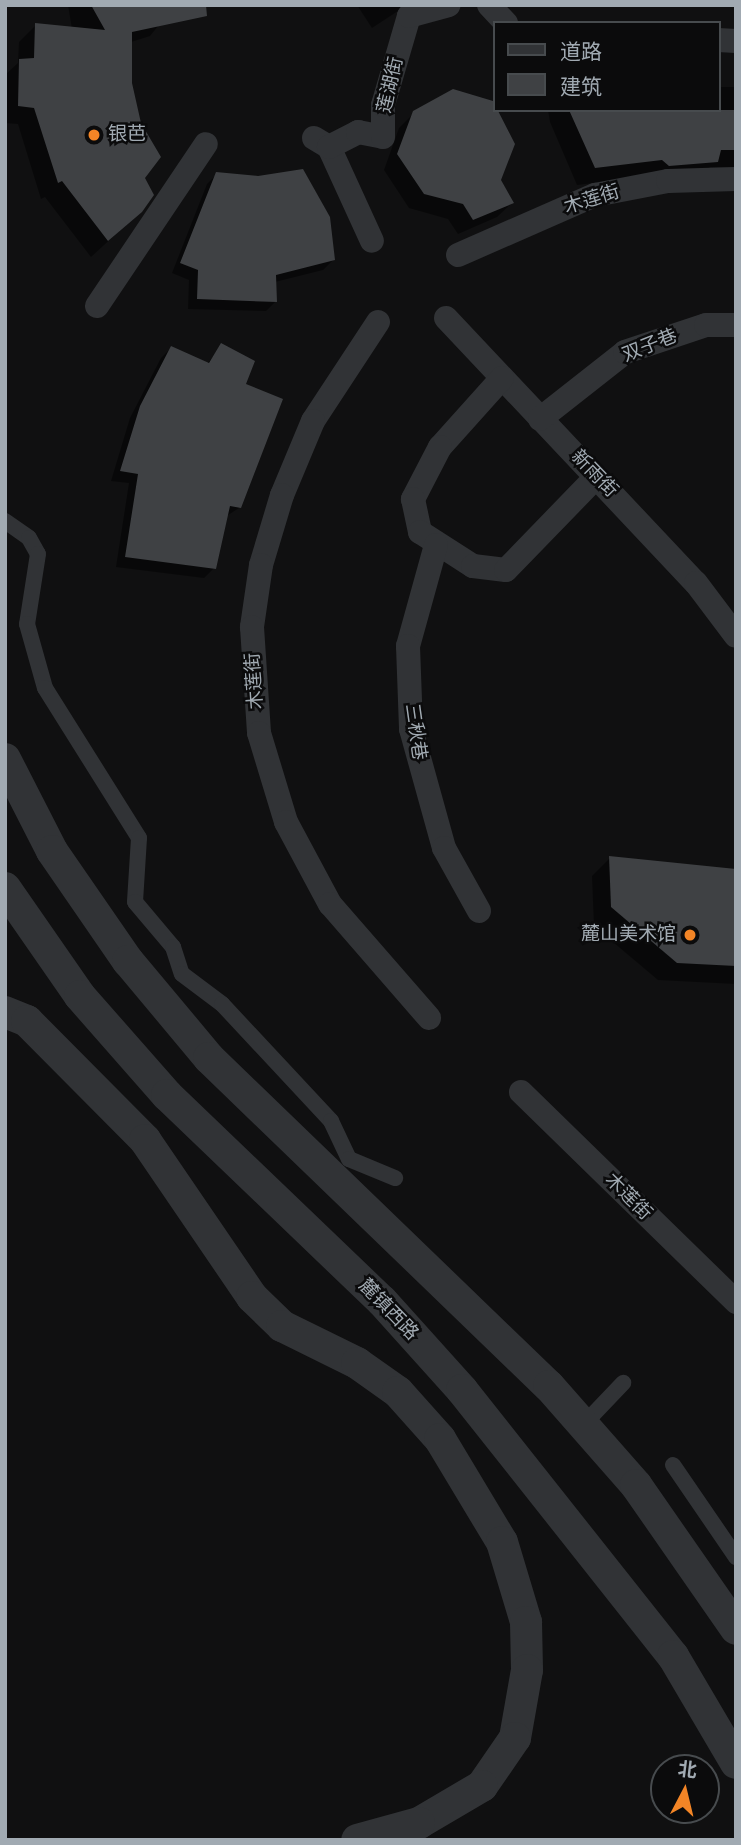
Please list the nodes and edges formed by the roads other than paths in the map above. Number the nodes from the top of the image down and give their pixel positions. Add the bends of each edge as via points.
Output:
1 (449, 5) edge
2 (489, 5) edge
3 (504, 21) edge
4 (206, 144) dead end
5 (736, 179) edge
6 (372, 241) dead end
7 (458, 256) dead end
8 (97, 306) dead end
9 (446, 318) dead end
10 (378, 322) dead end
11 (736, 325) edge
12 (502, 378) junction
13 (540, 419) junction
14 (596, 477) junction
15 (5, 521) edge
16 (436, 545) junction
17 (736, 636) edge
18 (5, 759) edge
19 (5, 888) edge
20 (479, 911) dead end
21 (5, 1012) edge
22 (429, 1017) dead end
23 (521, 1092) dead end
24 (395, 1178) dead end
25 (736, 1303) edge
26 (622, 1383) dead end
27 (584, 1424) junction
28 (673, 1465) dead end
29 (736, 1556) edge
30 (736, 1629) edge
31 (736, 1763) edge
32 (357, 1840) edge

1 - 6 street, 莲湖街 via 409,16 383,105 383,137 358,132 322,143
2 - 3 street
4 - 8 street
5 - 7 street, 木莲街 via 667,181 595,195
9 - 12 street, 新雨街
10 - 22 street, 木莲街 via 313,421 282,495 261,565 252,627 259,733 286,822 330,904
11 - 13 street, 双子巷 via 706,325 625,352
12 - 13 street, 新雨街
12 - 16 street via 440,447 413,499 420,532
13 - 14 street, 新雨街
14 - 16 street via 506,570 473,566
14 - 17 street, 新雨街 via 696,583
15 - 24 lane via 29,538 38,554 27,624 45,688 139,838 135,902 173,947 182,974 222,1004 331,1121 349,1159
16 - 20 street, 三秋巷 via 408,646 411,729 444,848
18 - 27 street via 52,851 128,961 209,1058 306,1155 423,1261
19 - 31 street, 麓镇西路 via 80,996 166,1095 382,1300 463,1390 673,1656
21 - 32 street via 27,1021 145,1140 252,1297 282,1326 356,1363 398,1392 440,1439 502,1542 526,1622 527,1670 515,1738 482,1786 419,1823
23 - 25 street, 木莲街
26 - 27 lane
27 - 30 street via 636,1485
28 - 29 lane

